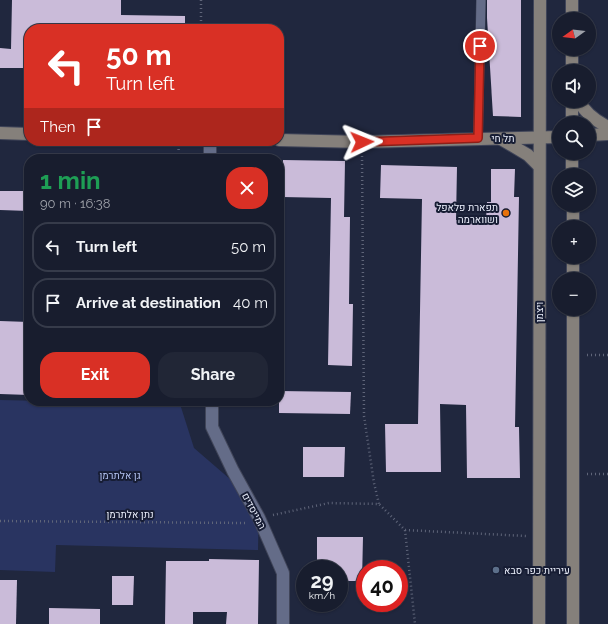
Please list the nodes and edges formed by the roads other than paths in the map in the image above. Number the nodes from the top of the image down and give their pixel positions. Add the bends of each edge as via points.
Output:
1 (481, 0) edge
2 (540, 0) edge
3 (572, 0) edge
4 (572, 12) edge
5 (584, 108) edge
6 (608, 127) edge
7 (0, 133) edge
8 (24, 134) edge
9 (608, 134) edge
10 (596, 135) edge
11 (552, 137) edge
12 (478, 138) junction
13 (500, 138) junction
14 (539, 138) junction
15 (284, 140) edge
16 (540, 166) junction
17 (573, 316) edge
18 (212, 406) edge
19 (283, 624) edge
20 (538, 624) edge
21 (573, 624) edge

1 - 12 lane
2 - 14 main road, ויצמן
3 - 4 main road
5 - 6 main road via 598,122
7 - 8 main road
9 - 10 main road
11 - 14 main road, תל חי
12 - 13 main road, תל חי
12 - 15 main road, תל חי via 362,142
13 - 14 main road, תל חי
13 - 16 main road via 528,155
14 - 16 main road, ויצמן
16 - 20 main road, ויצמן
17 - 21 main road
18 - 19 street, המייסדים via 212,427 283,573

